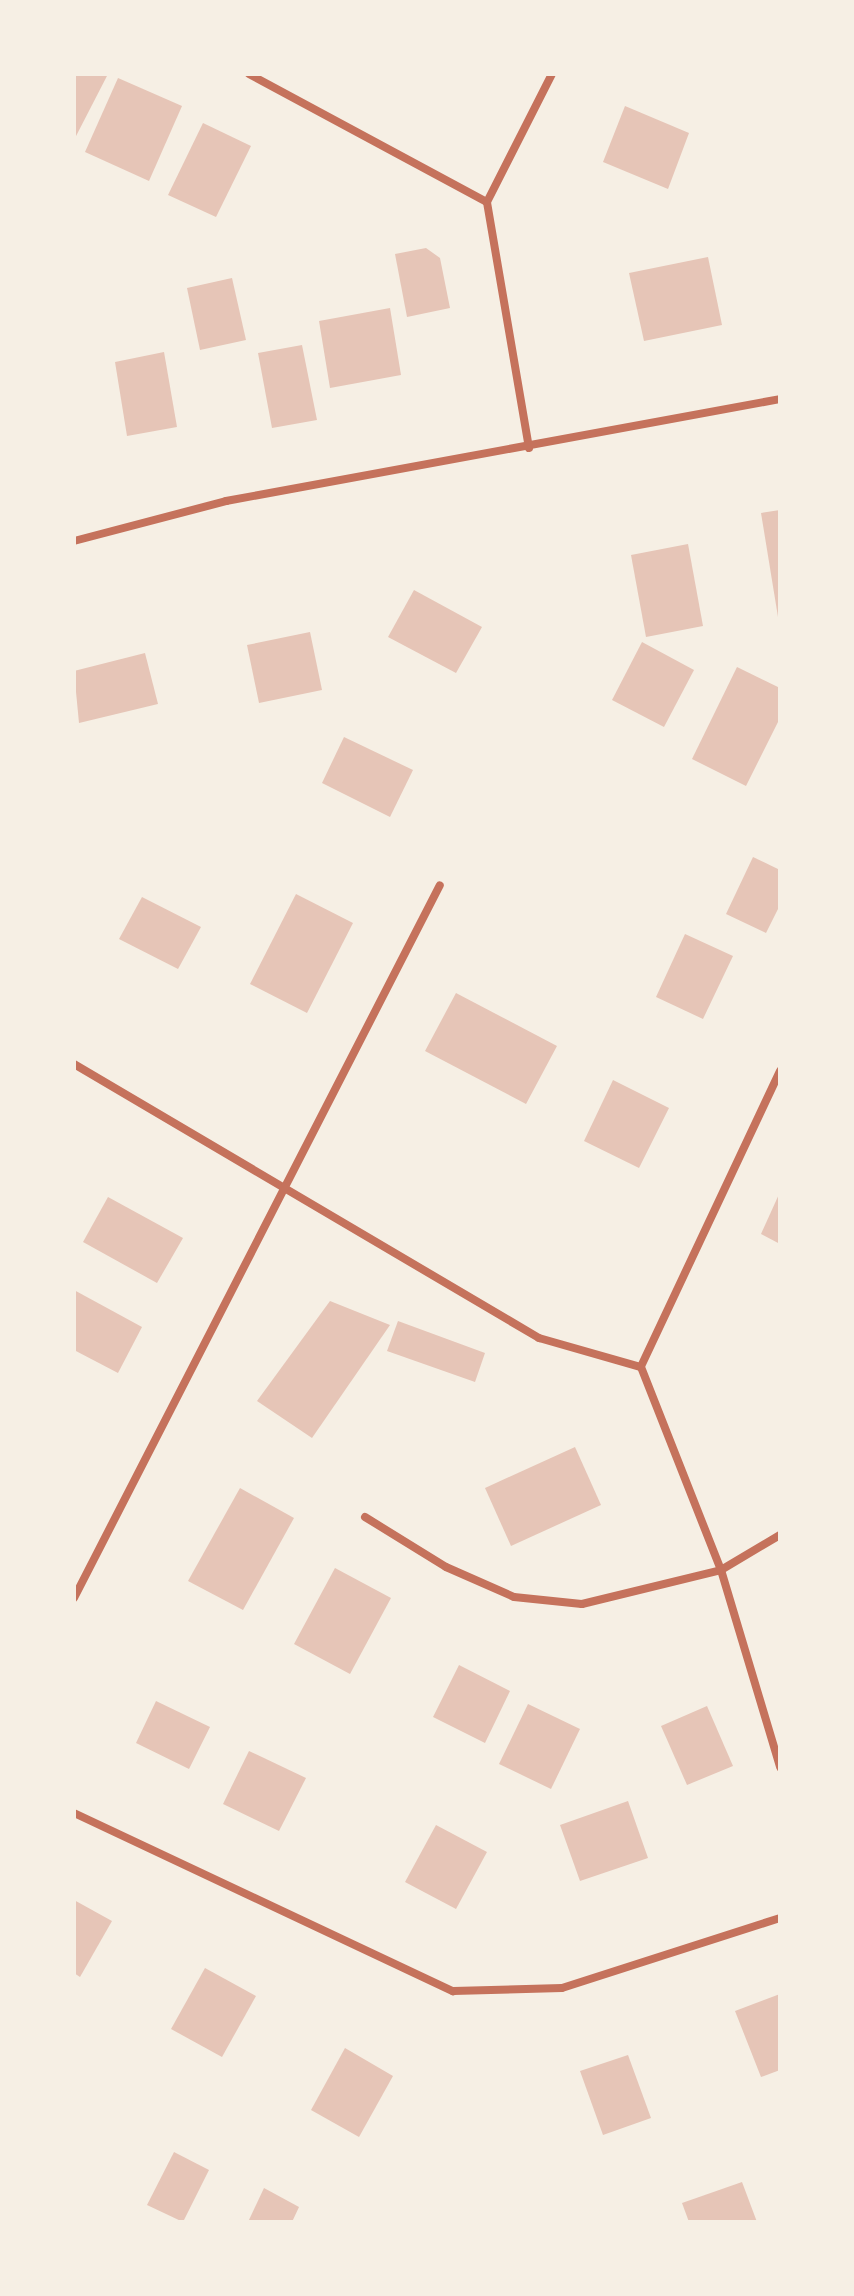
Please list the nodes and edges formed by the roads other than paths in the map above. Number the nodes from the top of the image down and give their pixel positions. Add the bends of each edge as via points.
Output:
1 (249, 74) edge
2 (552, 74) edge
3 (487, 202) junction
4 (780, 399) edge
5 (529, 448) junction
6 (74, 541) edge
7 (440, 885) dead end
8 (74, 1064) edge
9 (780, 1071) edge
10 (285, 1185) junction
11 (641, 1367) junction
12 (365, 1517) dead end
13 (780, 1535) edge
14 (721, 1570) junction
15 (74, 1598) edge
16 (780, 1767) edge
17 (74, 1813) edge
18 (780, 1918) edge

1 - 3 street
2 - 3 street
3 - 5 street
4 - 5 street
5 - 6 street via 226,501
7 - 10 street
8 - 10 street
9 - 11 street
10 - 11 street via 539,1338
10 - 15 street
11 - 14 street
12 - 14 street via 446,1567 514,1597 582,1604
13 - 14 street
14 - 16 street
17 - 18 street via 453,1991 496,1994 562,1988

